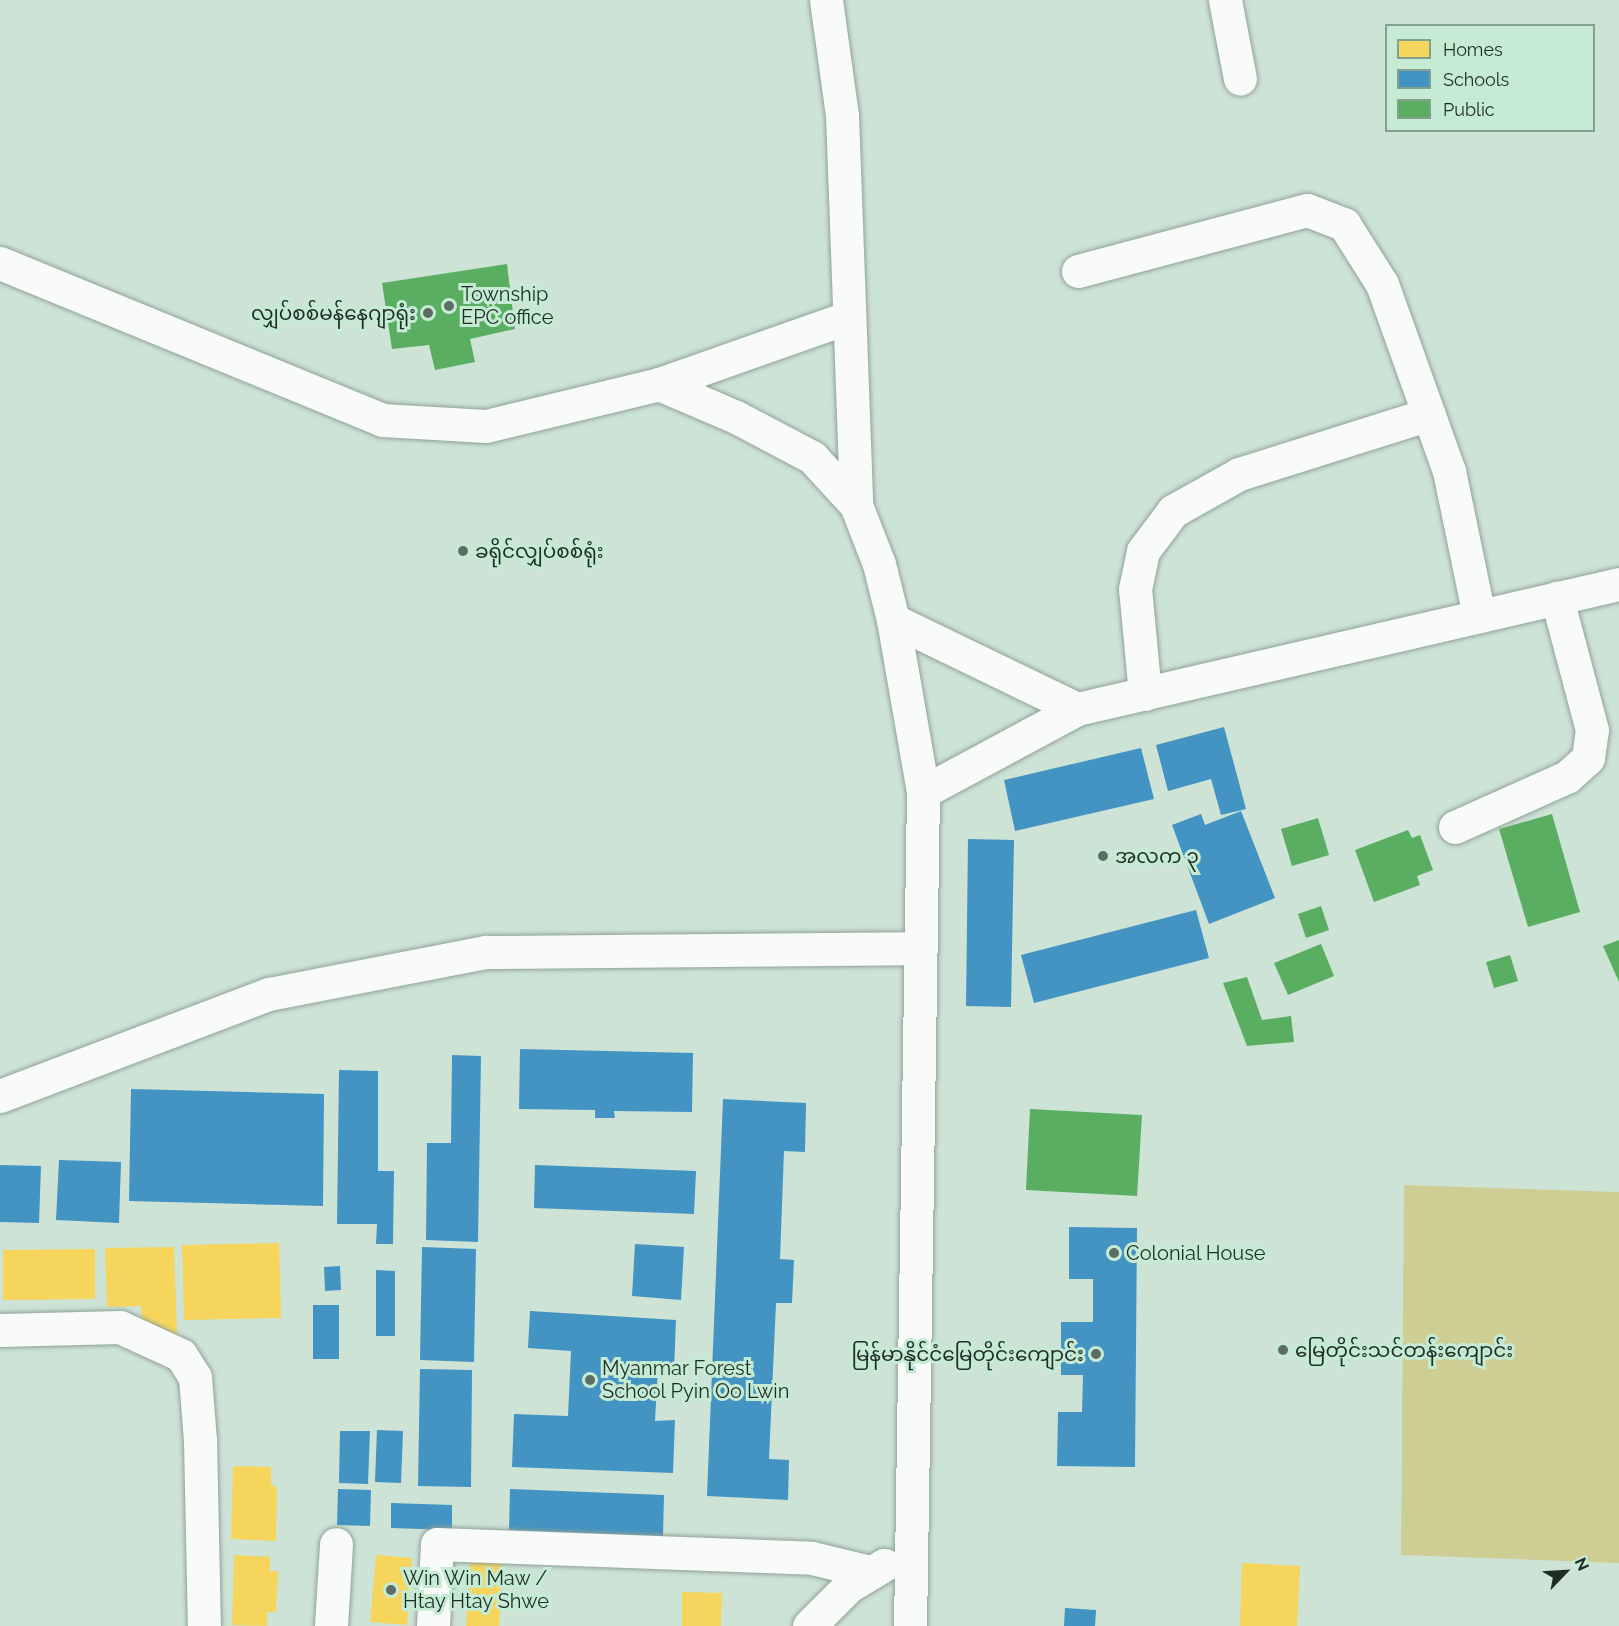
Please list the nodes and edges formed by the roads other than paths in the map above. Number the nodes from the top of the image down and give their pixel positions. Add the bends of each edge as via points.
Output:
1 (826, 0) edge
2 (1225, 0) edge
3 (1240, 79) dead end
4 (0, 263) edge
5 (1078, 271) dead end
6 (849, 316) junction
7 (659, 384) junction
8 (1429, 414) junction
9 (856, 505) junction
10 (1619, 584) edge
11 (1557, 598) junction
12 (1479, 616) junction
13 (893, 620) junction
14 (1145, 694) junction
15 (1077, 709) junction
16 (923, 792) junction
17 (1455, 827) dead end
18 (921, 948) junction
19 (0, 1096) edge
20 (0, 1330) edge
21 (336, 1544) dead end
22 (912, 1552) junction
23 (870, 1572) junction
24 (204, 1626) edge
25 (331, 1626) edge
26 (433, 1626) edge
27 (809, 1626) edge
28 (910, 1626) edge

1 - 6 street via 842,116
2 - 3 street
4 - 7 street via 382,420 486,426
5 - 8 street via 1307,210 1344,224 1382,284
6 - 7 street
6 - 9 street
7 - 9 street via 736,417 812,457
8 - 12 street via 1449,471
8 - 14 street via 1239,474 1173,511 1143,551 1135,589
9 - 13 street via 879,564
10 - 11 street
11 - 12 street
11 - 17 street via 1592,730 1588,758 1567,777
12 - 14 street
13 - 15 street
13 - 16 street
14 - 15 street
15 - 16 street
16 - 18 street
18 - 19 street via 486,952 269,994
18 - 22 street
20 - 24 street via 120,1327 181,1355 195,1377
21 - 25 street
22 - 23 street
22 - 28 street
23 - 26 street via 812,1558 437,1544
23 - 27 street

